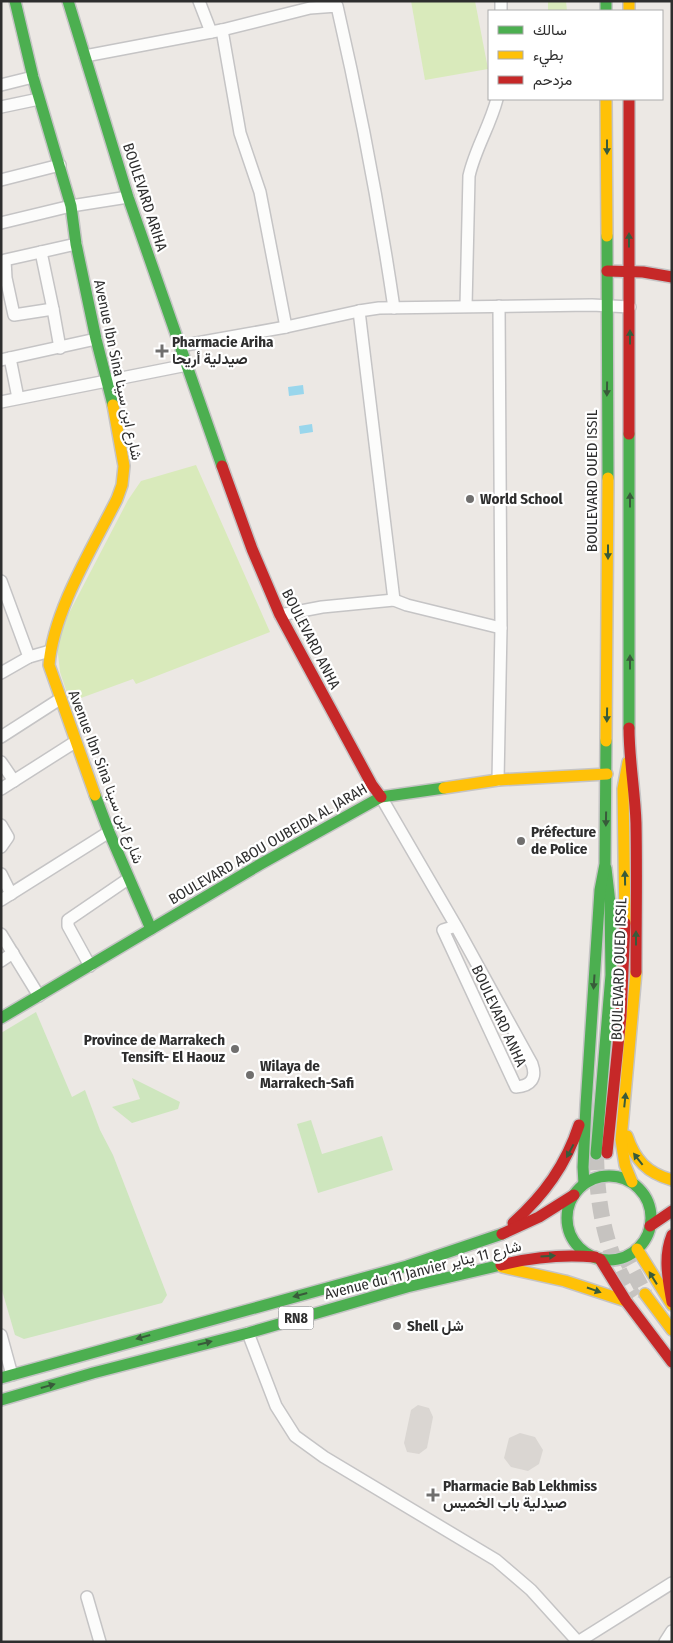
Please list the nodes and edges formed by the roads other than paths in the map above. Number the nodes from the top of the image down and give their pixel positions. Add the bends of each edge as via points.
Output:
1 (15, 1) edge
2 (68, 1) edge
3 (199, 1) edge
4 (310, 5) edge
5 (217, 31) junction
6 (85, 56) junction
7 (33, 77) junction
8 (1, 85) edge
9 (39, 98) junction
10 (496, 100) edge
11 (606, 100) edge
12 (629, 100) edge
13 (1, 107) edge
14 (60, 165) junction
15 (1, 180) edge
16 (128, 197) junction
17 (71, 206) junction
18 (1, 223) edge
19 (76, 244) junction
20 (41, 252) junction
21 (607, 271) junction
22 (629, 271) junction
23 (672, 277) edge
24 (4, 278) edge
25 (466, 306) junction
26 (499, 306) junction
27 (608, 306) junction
28 (630, 306) junction
29 (394, 308) junction
30 (53, 309) junction
31 (359, 310) junction
32 (286, 327) junction
33 (96, 340) junction
34 (180, 346) junction
35 (60, 348) junction
36 (6, 359) edge
37 (187, 365) junction
38 (107, 382) junction
39 (18, 398) junction
40 (1, 402) edge
41 (1, 582) edge
42 (394, 600) junction
43 (280, 615) junction
44 (501, 628) junction
45 (50, 651) junction
46 (29, 657) junction
47 (1, 673) edge
48 (60, 698) junction
49 (1, 737) edge
50 (75, 742) junction
51 (629, 755) junction
52 (1, 762) edge
53 (607, 774) junction
54 (498, 780) junction
55 (14, 781) junction
56 (1, 790) edge
57 (381, 797) junction
58 (1, 825) edge
59 (109, 832) junction
60 (1, 847) edge
61 (605, 864) junction
62 (1, 874) edge
63 (128, 878) junction
64 (12, 894) junction
65 (1, 900) edge
66 (456, 926) junction
67 (151, 929) junction
68 (1, 934) edge
69 (13, 953) junction
70 (1, 961) edge
71 (90, 966) junction
72 (39, 996) junction
73 (1, 1018) edge
74 (586, 1105) junction
75 (623, 1122) junction
76 (672, 1180) edge
77 (584, 1184) junction
78 (635, 1185) junction
79 (663, 1189) edge
80 (574, 1195) junction
81 (672, 1212) edge
82 (650, 1226) junction
83 (672, 1234) edge
84 (498, 1236) junction
85 (637, 1249) junction
86 (597, 1258) junction
87 (496, 1266) junction
88 (635, 1297) junction
89 (672, 1304) edge
90 (672, 1330) edge
91 (248, 1332) junction
92 (1, 1335) edge
93 (672, 1347) edge
94 (672, 1362) edge
95 (7, 1376) edge
96 (1, 1400) edge
97 (672, 1584) edge
98 (87, 1598) dead end
99 (672, 1631) edge
100 (100, 1642) edge
101 (666, 1642) edge

1 - 7 main road, Avenue Ibn Sina شارع ابن سينا
2 - 6 main road
3 - 5 street
4 - 5 street
4 - 29 street via 337,6 358,100
5 - 6 street
5 - 32 street via 240,133 260,192
6 - 16 main road, BOULEVARD ARIHA
7 - 8 street
7 - 9 main road, Avenue Ibn Sina شارع ابن سينا
9 - 13 street
9 - 14 main road, Avenue Ibn Sina شارع ابن سينا
10 - 25 street via 469,176
11 -> 21 main road, BOULEVARD OUED ISSIL
22 -> 12 main road, BOULEVARD OUED ISSIL
14 - 15 street
14 - 17 main road, Avenue Ibn Sina شارع ابن سينا
16 - 17 street
16 - 34 main road, BOULEVARD ARIHA
17 - 18 street
17 - 19 main road, Avenue Ibn Sina شارع ابن سينا
19 - 20 street
19 - 33 main road, Avenue Ibn Sina شارع ابن سينا
20 - 24 street via 5,260
20 - 30 street
21 - 22 main road
21 - 27 main road, BOULEVARD OUED ISSIL
22 - 23 main road
22 - 28 main road, BOULEVARD OUED ISSIL
24 - 30 street via 14,315
25 - 26 street
25 - 29 street
26 - 27 street
26 - 44 street
27 - 28 street
27 -> 53 main road, BOULEVARD OUED ISSIL
51 -> 28 main road, BOULEVARD OUED ISSIL
29 - 31 street
30 - 35 street
31 - 32 street
31 - 42 street
32 - 34 street
33 - 35 street
33 - 38 main road, Avenue Ibn Sina شارع ابن سينا
34 - 37 main road, BOULEVARD ANHA
35 - 36 street
36 - 39 street
37 - 38 street
37 - 43 main road, BOULEVARD ANHA via 252,549
38 - 39 street
38 - 45 main road, Avenue Ibn Sina شارع ابن سينا via 124,466 122,485 64,606
39 - 40 street
41 - 46 street
42 - 43 street
42 - 44 street
43 - 57 main road, BOULEVARD ANHA
44 - 54 street
45 - 46 street
45 - 48 main road, Avenue Ibn Sina شارع ابن سينا via 50,665
46 - 47 street
48 - 49 street
48 - 50 main road, Avenue Ibn Sina شارع ابن سينا
50 - 55 street
50 - 59 main road, Avenue Ibn Sina شارع ابن سينا
61 -> 51 main road, BOULEVARD OUED ISSIL via 612,930 602,1153 622,998 625,923 623,789
75 -> 51 main road, BOULEVARD OUED ISSIL via 636,984 636,822
52 - 55 street
53 - 54 main road, BOULEVARD ABOU OUBEIDA AL JARAH
53 -> 61 main road, BOULEVARD OUED ISSIL
54 - 57 main road, BOULEVARD ABOU OUBEIDA AL JARAH
55 - 56 street
57 - 66 street, BOULEVARD ANHA
57 - 67 main road, BOULEVARD ABOU OUBEIDA AL JARAH via 259,864
58 - 60 street via 8,837
59 - 63 main road, Avenue Ibn Sina شارع ابن سينا
59 - 64 street
61 -> 74 main road, BOULEVARD OUED ISSIL via 600,890
62 - 64 street
63 - 67 main road, Avenue Ibn Sina شارع ابن سينا
63 - 71 street via 68,920 68,926
64 - 65 street
66 - 66 street, BOULEVARD ANHA via 443,930 516,1087 527,1085 534,1076 532,1064
67 - 71 main road, BOULEVARD ABOU OUBEIDA AL JARAH
68 - 69 street
69 - 70 street
69 - 72 street
71 - 72 main road, BOULEVARD ABOU OUBEIDA AL JARAH
72 - 73 main road, BOULEVARD ABOU OUBEIDA AL JARAH
74 - 77 main road, BOULEVARD OUED ISSIL
74 -> 84 main road via 573,1147 552,1185
76 -> 75 main road via 653,1173 638,1161
75 - 78 main road, BOULEVARD OUED ISSIL via 625,1165
77 - 78 main road, RN8 via 607,1176 619,1177
77 - 80 main road, RN8
78 - 79 main road, RN8
78 - 82 main road via 649,1205
80 - 84 main road, Avenue du 11 Janvier شارع 11 يناير / RN8 via 552,1212
80 - 86 main road, RN8 via 568,1210 568,1229 579,1247
81 - 82 main road
82 - 85 main road
83 - 89 main road via 666,1256
84 -> 95 main road, Avenue du 11 Janvier شارع 11 يناير / RN8 via 394,1270
85 - 86 main road, RN8 via 619,1259
89 -> 85 main road
87 -> 86 main road, Avenue du 11 Janvier شارع 11 يناير / RN8 via 539,1257 569,1255
86 - 88 main road
87 -> 88 main road
87 - 91 main road, Avenue du 11 Janvier شارع 11 يناير / RN8 via 407,1287
88 - 90 main road
88 - 93 main road
88 - 94 main road
96 -> 91 main road, Avenue du 11 Janvier شارع 11 يناير / RN8
91 - 97 street via 276,1406 294,1436 496,1560 531,1590 578,1642
92 - 95 street
98 - 100 street
99 - 101 street

